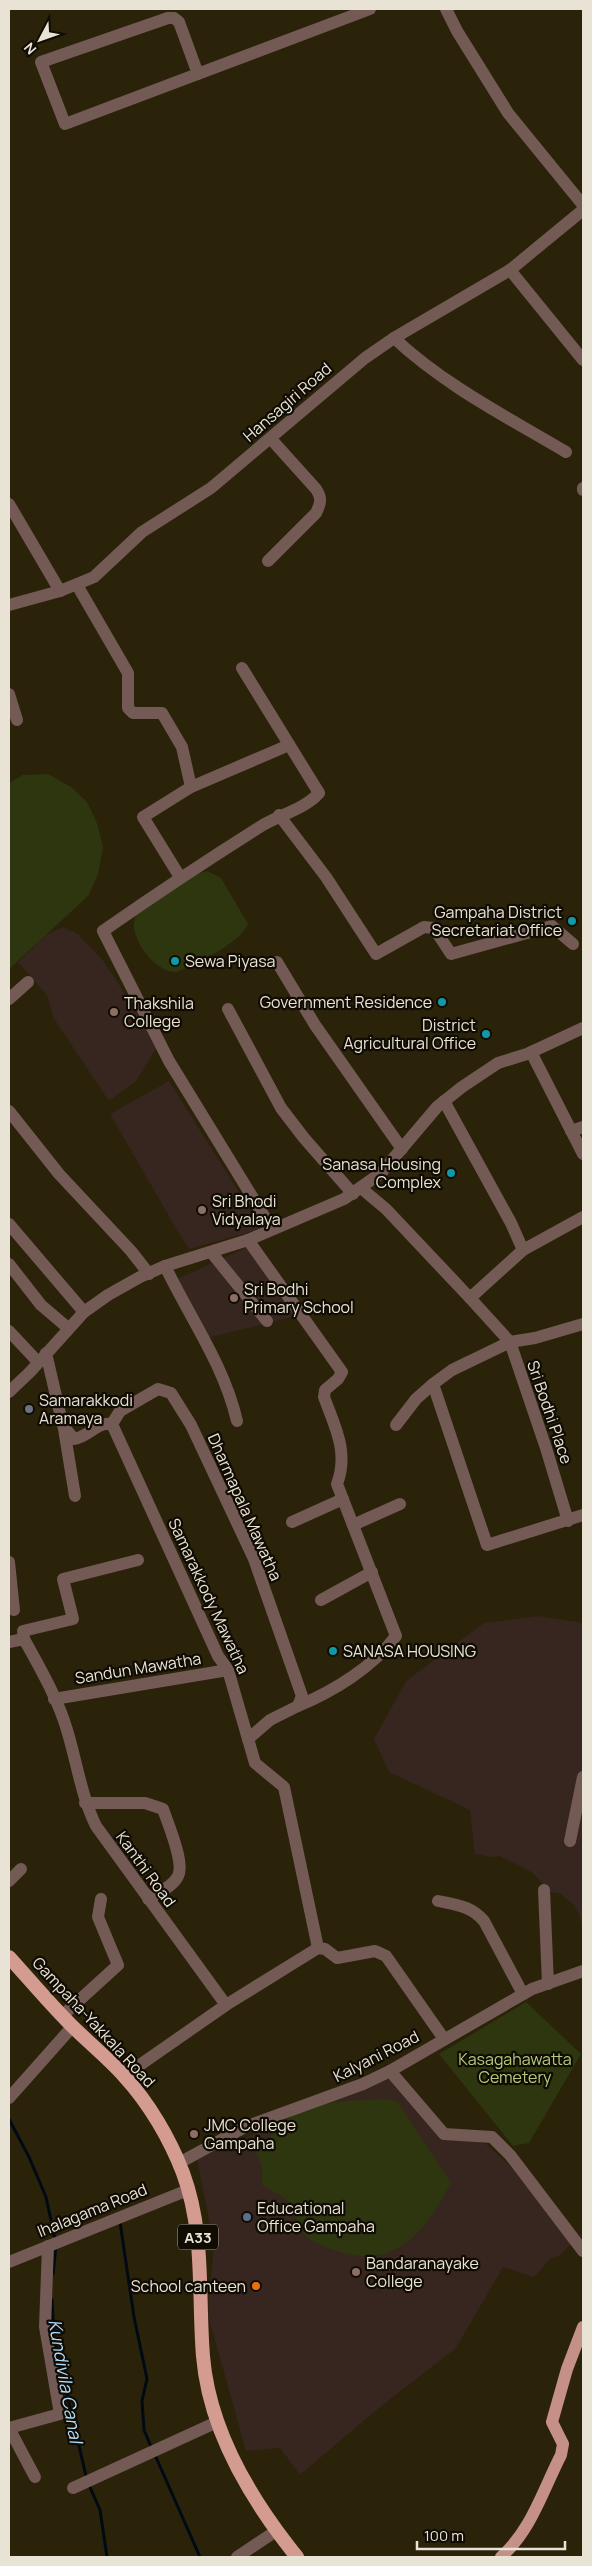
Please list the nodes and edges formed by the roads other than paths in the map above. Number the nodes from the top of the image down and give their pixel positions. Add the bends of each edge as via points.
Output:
1 (368, 9) edge
2 (446, 9) edge
3 (198, 74) junction
4 (583, 205) edge
5 (583, 210) edge
6 (510, 270) junction
7 (394, 338) junction
8 (583, 360) edge
9 (271, 439) junction
10 (566, 452) dead end
11 (9, 504) edge
12 (268, 561) dead end
13 (77, 585) junction
14 (60, 591) junction
15 (9, 605) edge
16 (242, 668) dead end
17 (9, 694) edge
18 (17, 720) dead end
19 (289, 745) junction
20 (191, 787) junction
21 (279, 815) junction
22 (180, 877) junction
23 (574, 944) dead end
24 (277, 962) dead end
25 (28, 982) dead end
26 (9, 999) edge
27 (228, 1009) dead end
28 (583, 1028) edge
29 (531, 1052) junction
30 (444, 1102) junction
31 (9, 1111) edge
32 (577, 1129) edge
33 (402, 1149) junction
34 (583, 1154) edge
35 (357, 1191) junction
36 (583, 1217) edge
37 (9, 1224) edge
38 (272, 1229) junction
39 (248, 1240) junction
40 (523, 1250) junction
41 (211, 1252) junction
42 (9, 1264) edge
43 (166, 1266) junction
44 (149, 1274) junction
45 (470, 1298) junction
46 (84, 1312) junction
47 (267, 1321) dead end
48 (583, 1324) edge
49 (68, 1328) junction
50 (9, 1331) edge
51 (510, 1342) junction
52 (42, 1357) junction
53 (433, 1384) junction
54 (9, 1392) edge
55 (237, 1421) dead end
56 (112, 1424) junction
57 (396, 1425) dead end
58 (63, 1426) junction
59 (75, 1496) dead end
60 (343, 1500) junction
61 (400, 1504) dead end
62 (583, 1515) edge
63 (568, 1521) junction
64 (292, 1522) dead end
65 (353, 1525) junction
66 (138, 1560) dead end
67 (9, 1562) edge
68 (372, 1572) junction
69 (321, 1600) dead end
70 (14, 1610) dead end
71 (24, 1639) junction
72 (9, 1642) edge
73 (228, 1670) junction
74 (54, 1698) junction
75 (298, 1706) junction
76 (248, 1739) junction
77 (583, 1776) edge
78 (85, 1803) junction
79 (570, 1841) dead end
80 (20, 1869) dead end
81 (9, 1881) edge
82 (544, 1890) dead end
83 (101, 1899) dead end
84 (148, 1899) junction
85 (438, 1901) dead end
86 (318, 1948) junction
87 (9, 1957) edge
88 (583, 1972) edge
89 (548, 1984) junction
90 (523, 1994) junction
91 (226, 2005) junction
92 (63, 2015) junction
93 (73, 2026) junction
94 (444, 2039) junction
95 (390, 2071) junction
96 (124, 2076) junction
97 (9, 2098) edge
98 (179, 2163) junction
99 (188, 2190) junction
100 (48, 2246) junction
101 (583, 2251) edge
102 (9, 2262) edge
103 (583, 2327) edge
104 (217, 2422) junction
105 (9, 2428) edge
106 (35, 2477) dead end
107 (73, 2488) dead end
108 (276, 2531) junction
109 (237, 2557) edge
110 (297, 2557) edge
111 (501, 2557) edge

1 - 3 street
2 - 4 street via 508,113
3 - 3 street via 65,124 41,62 174,18 179,22
5 - 6 street, Hansagiri Road
6 - 7 street, Hansagiri Road
6 - 8 street
7 - 9 street, Hansagiri Road via 327,388
7 - 10 street via 467,394
9 - 12 street via 316,489 320,504 316,513
9 - 13 street, Hansagiri Road via 211,488 142,532 103,570
11 - 14 street
13 - 14 street, Hansagiri Road
13 - 20 street via 128,673 128,708 133,713 162,713 182,747
14 - 15 street, Hansagiri Road
16 - 19 street
17 - 18 street
19 - 20 street
19 - 21 street via 319,793
20 - 22 street via 143,817
21 - 22 street
21 - 23 street via 326,877 376,954 424,927 434,928 451,954 552,926
22 - 38 street via 103,930 169,1061
24 - 33 street via 315,1025
25 - 26 street
27 - 35 street via 281,1108 304,1138
28 - 29 street
29 - 30 street via 498,1064
29 - 32 street
30 - 33 street
30 - 40 street
31 - 44 street via 59,1174
32 - 34 street
33 - 35 street
35 - 38 street via 303,1218
35 - 45 street via 386,1209
36 - 40 street
37 - 46 street
38 - 39 street
39 - 41 street
39 - 60 street via 342,1372 325,1390 324,1397 340,1441 343,1469 337,1484
40 - 45 street
41 - 43 street
41 - 47 street
42 - 49 street via 41,1305
43 - 44 street
43 - 55 street via 185,1308 220,1368
44 - 46 street via 108,1295
45 - 51 street
46 - 49 street
48 - 51 street
49 - 52 street
50 - 52 street
51 - 53 street via 452,1370
51 - 63 street, Sri Bodhi Place
52 - 54 street
52 - 58 street
53 - 57 street via 416,1399
53 - 63 street via 487,1545
56 - 58 street via 106,1423 74,1439
56 - 73 street, Samarakkody Mawatha via 218,1656
56 - 75 street, Dharmapala Mawatha via 120,1411 158,1389 171,1393 191,1425 254,1559 302,1696
58 - 59 street
60 - 64 street
60 - 65 street
61 - 65 street
62 - 63 street
65 - 68 street
66 - 71 street via 63,1579 73,1619 23,1631
67 - 70 street
68 - 69 street
68 - 75 street via 396,1636 327,1694
71 - 72 street
71 - 74 street, Kanthi Road
73 - 74 street, Sandun Mawatha
73 - 76 street, Samarakkody Mawatha
74 - 78 street, Kanthi Road via 67,1729
75 - 76 street via 270,1720
76 - 86 street, Samarakkody Mawatha via 255,1763 284,1787
77 - 79 street
78 - 84 street, Kanthi Road via 96,1826
78 - 84 street via 145,1803 163,1809 181,1865 171,1884
80 - 81 street
82 - 89 street
83 - 92 street via 98,1917 118,1965
84 - 91 street, Kanthi Road
85 - 90 street via 476,1911
86 - 91 street
86 - 94 street via 326,1949 337,1958 375,1951 386,1956
87 - 92 highway, Gampaha-Yakkala Road / A33
88 - 89 street, Kalyani Road
89 - 90 street, Kalyani Road
90 - 94 street, Kalyani Road
91 - 96 street
92 - 93 highway, Gampaha-Yakkala Road / A33
93 - 96 highway, Gampaha-Yakkala Road / A33
93 - 97 street
94 - 95 street, Kalyani Road
95 - 98 street, Kalyani Road via 333,2096 245,2127
95 - 101 street via 444,2134 492,2137 510,2155
96 - 98 highway, Gampaha-Yakkala Road / A33 via 146,2103
98 - 99 highway, Gampaha-Yakkala Road / A33
99 - 100 street, Ihalagama Road
99 - 104 highway, Gampaha-Yakkala Road / A33 via 200,2257 203,2356 208,2396
100 - 102 street, Ihalagama Road
100 - 105 street via 45,2327 60,2414
103 - 111 main road via 566,2369 552,2422 563,2444 560,2455 530,2522
104 - 107 street
104 - 108 highway, Gampaha-Yakkala Road / A33 via 250,2494
105 - 106 street
108 - 109 street
108 - 110 highway, Gampaha-Yakkala Road / A33

